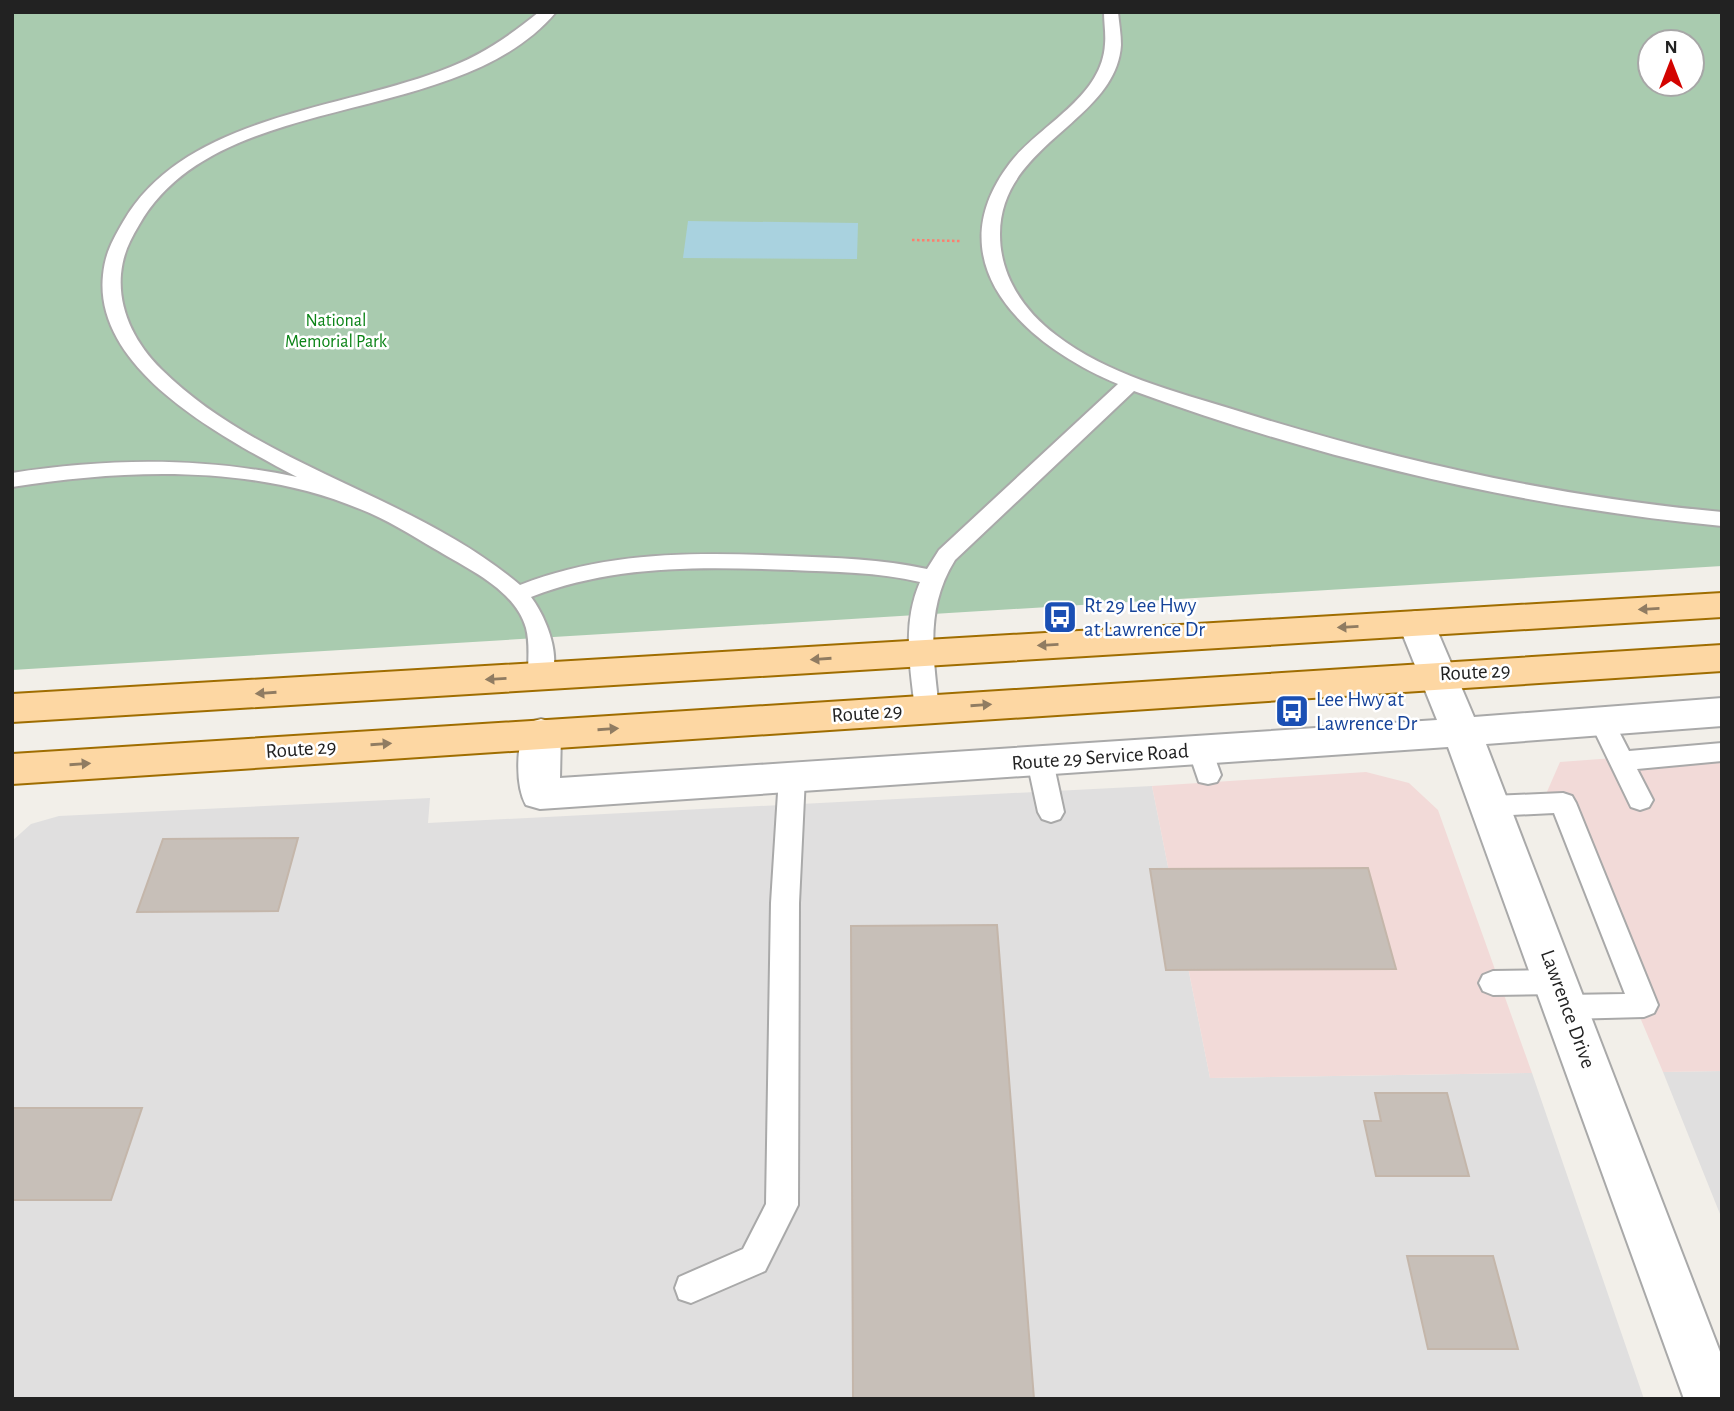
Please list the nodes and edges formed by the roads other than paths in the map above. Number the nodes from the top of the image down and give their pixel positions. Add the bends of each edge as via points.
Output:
1 (549, 12) edge
2 (1111, 12) edge
3 (1132, 382) junction
4 (12, 480) edge
5 (357, 500) junction
6 (1722, 519) edge
7 (931, 577) junction
8 (519, 594) junction
9 (1722, 605) edge
10 (1416, 623) junction
11 (922, 653) junction
12 (1722, 658) edge
13 (1440, 674) junction
14 (540, 676) junction
15 (12, 708) edge
16 (927, 709) junction
17 (1722, 712) edge
18 (1601, 720) junction
19 (1462, 729) junction
20 (541, 733) junction
21 (1722, 752) edge
22 (1040, 761) junction
23 (1621, 761) junction
24 (12, 769) edge
25 (792, 778) junction
26 (1640, 800) dead end
27 (1492, 806) junction
28 (1051, 812) dead end
29 (1493, 983) dead end
30 (1563, 994) junction
31 (691, 1288) dead end
32 (1711, 1399) edge

1 - 5 lane via 518,38 447,73 316,111 228,143 161,185 135,212 119,238 111,264 111,296 121,330 165,387 201,413
2 - 3 lane via 1113,52 1105,74 1084,103 1012,170 999,193 991,220 993,264 1023,316 1050,340
3 - 6 lane via 1275,430 1385,460 1609,505
3 - 7 lane via 947,555
4 - 5 lane via 89,471 196,471 298,485
5 - 8 lane via 414,527
7 - 8 lane via 878,566 637,562 583,570
7 - 11 lane via 921,604
8 - 14 lane via 538,627
9 -> 10 main road
10 -> 11 main road
10 - 13 street, Lawrence Drive
11 -> 14 main road
11 - 16 lane
12 - 13 main road, Route 29
16 -> 13 main road, Route 29
13 - 19 street, Lawrence Drive
14 -> 15 main road
20 -> 16 main road, Route 29
17 - 18 street, Route 29 Service Road
18 - 19 street, Route 29 Service Road
18 - 23 lane
19 - 22 street, Route 29 Service Road via 1205,763
19 - 27 street, Lawrence Drive
24 -> 20 main road, Route 29
20 - 25 street, Route 29 Service Road via 540,794
21 - 23 lane
22 - 25 street, Route 29 Service Road
22 - 28 lane
23 - 26 lane
25 - 31 lane via 785,903 782,1205 754,1260
27 - 30 street, Lawrence Drive
27 - 30 lane via 1563,803 1644,1005
29 - 30 lane
30 - 32 street, Lawrence Drive

